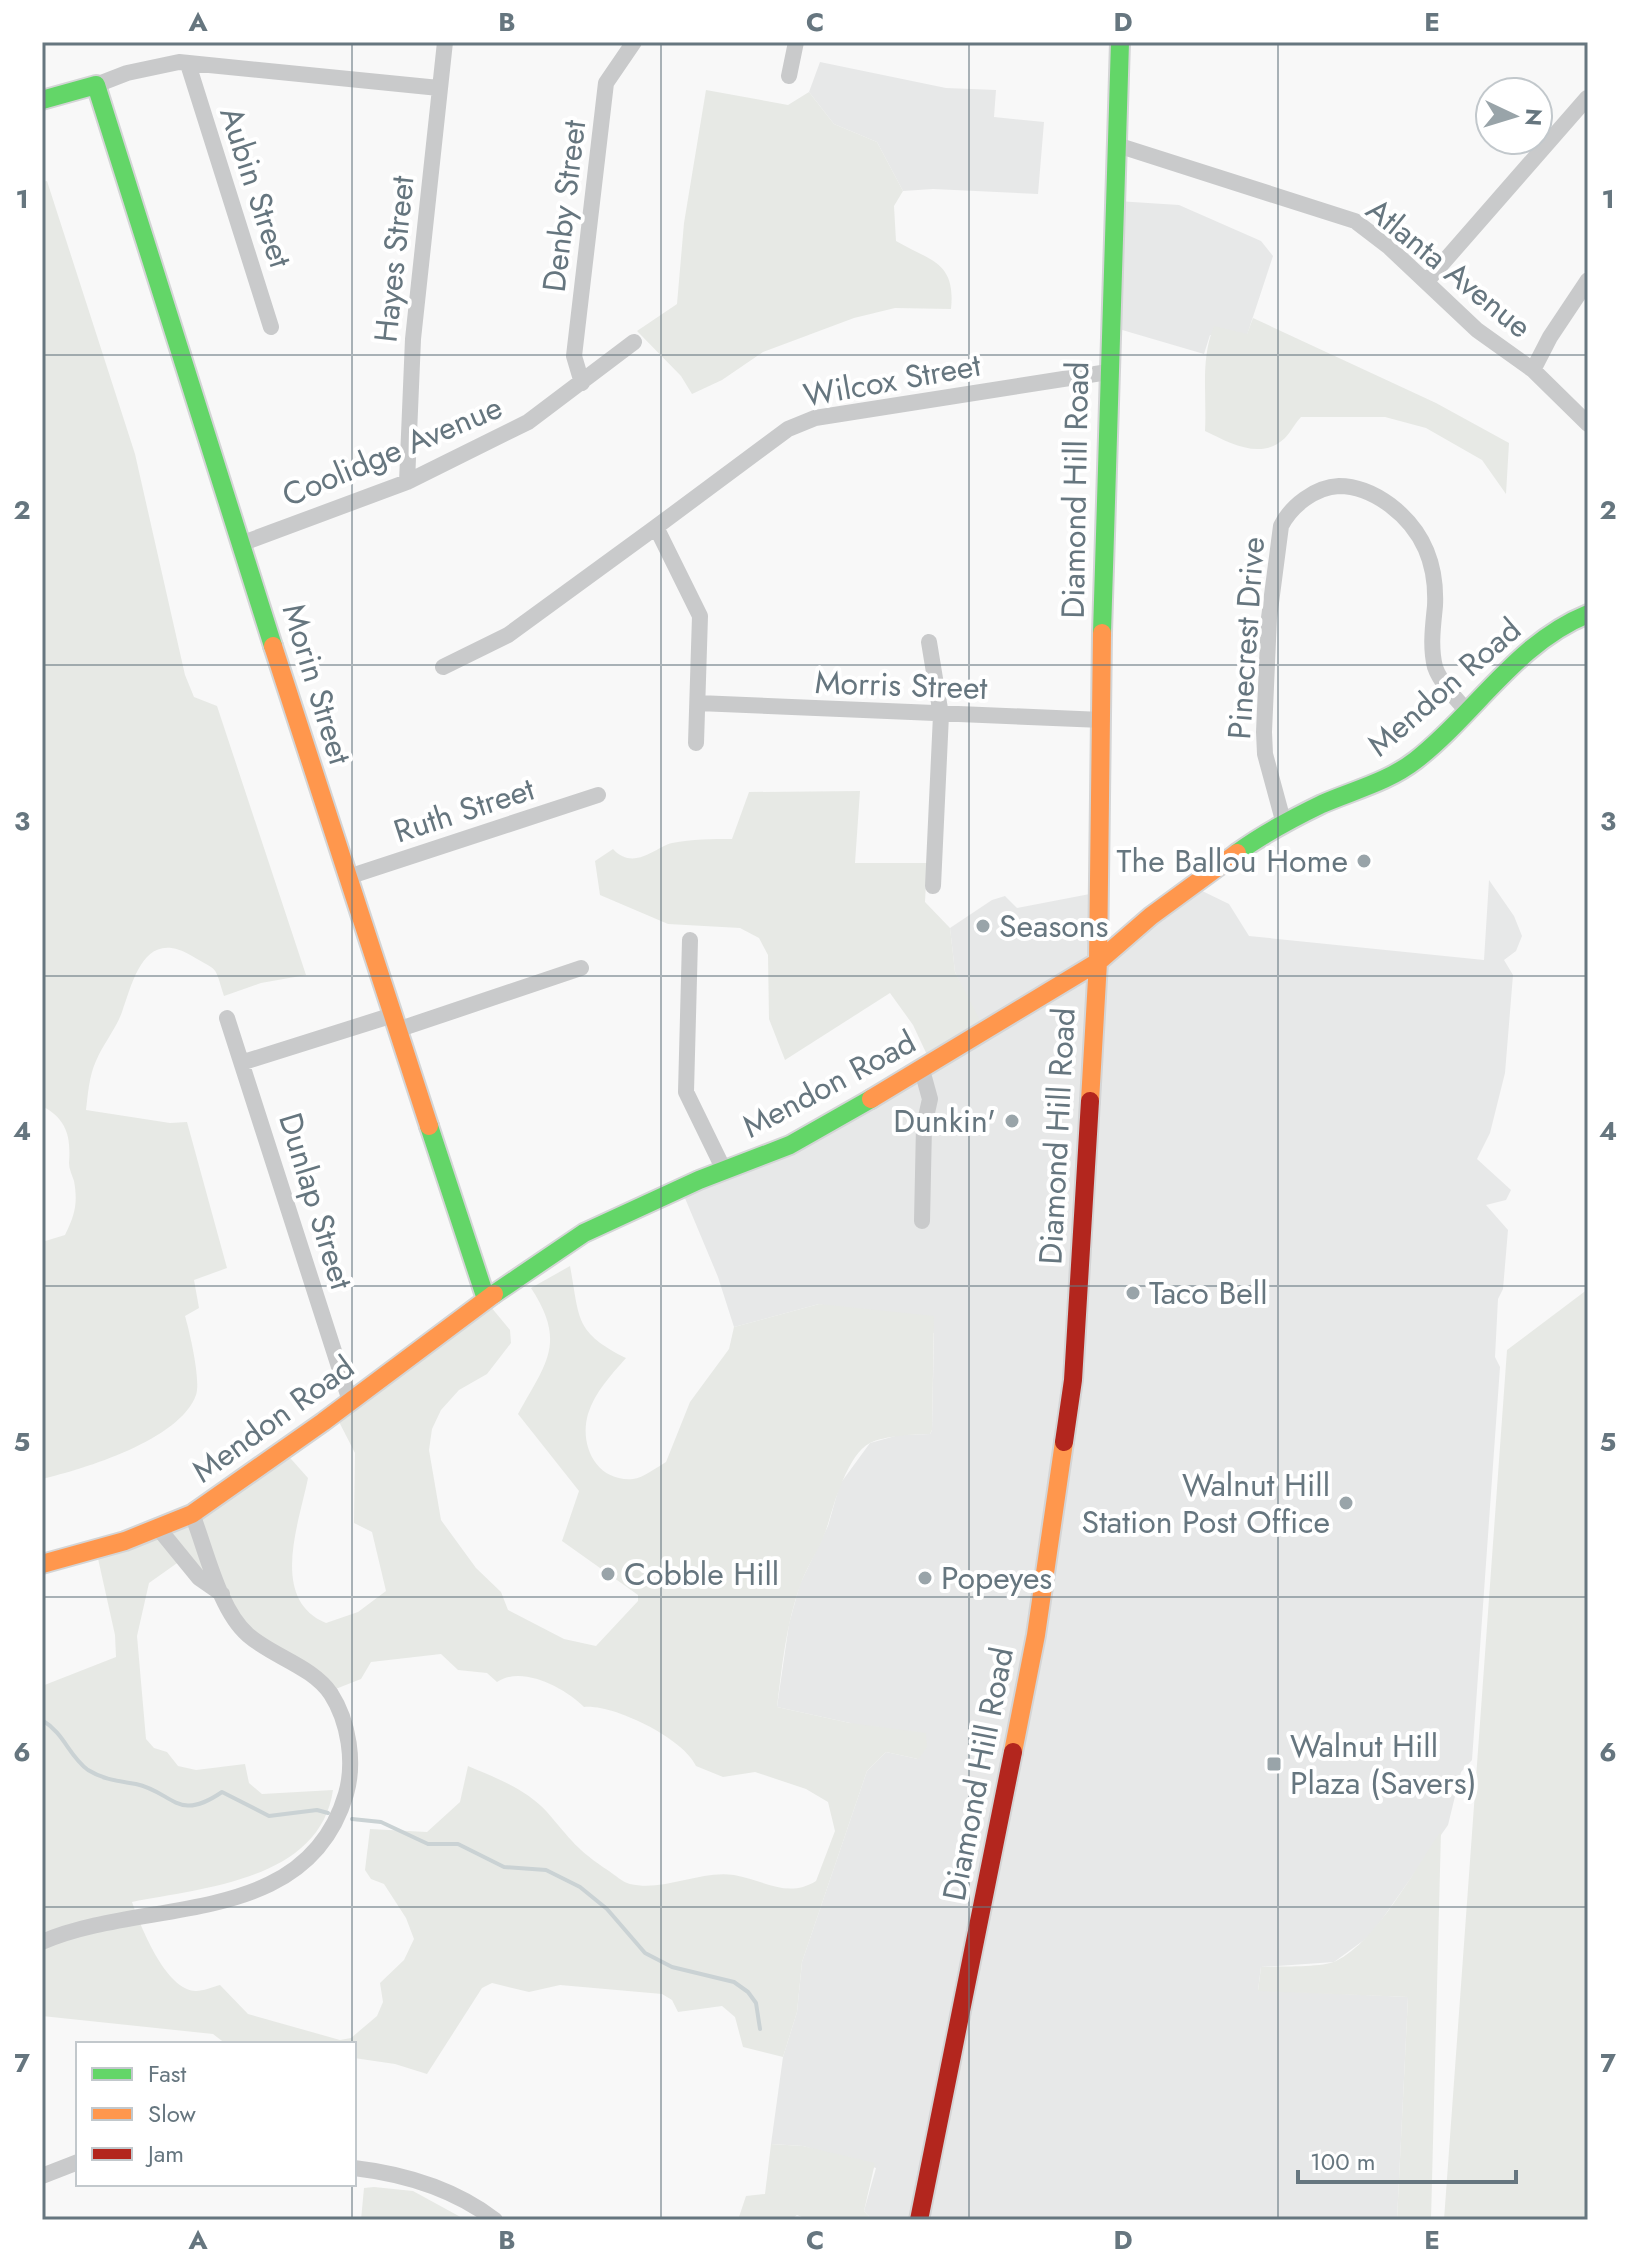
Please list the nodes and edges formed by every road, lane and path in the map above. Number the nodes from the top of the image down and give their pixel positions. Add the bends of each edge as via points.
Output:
1 (445, 42) edge
2 (634, 42) edge
3 (796, 42) edge
4 (1120, 42) edge
5 (188, 64) junction
6 (789, 76) dead end
7 (96, 85) junction
8 (439, 88) junction
9 (1587, 98) edge
10 (42, 100) edge
11 (1117, 145) junction
12 (1588, 280) edge
13 (1427, 281) junction
14 (271, 327) dead end
15 (634, 342) dead end
16 (1533, 370) junction
17 (1108, 372) junction
18 (582, 383) junction
19 (1588, 424) edge
20 (407, 482) junction
21 (656, 527) junction
22 (243, 543) junction
23 (1588, 614) edge
24 (929, 642) dead end
25 (443, 667) dead end
26 (698, 703) junction
27 (1467, 711) junction
28 (941, 715) junction
29 (1102, 720) junction
30 (696, 743) dead end
31 (598, 795) dead end
32 (1284, 824) junction
33 (348, 877) junction
34 (933, 886) dead end
35 (690, 940) dead end
36 (1098, 962) junction
37 (581, 968) dead end
38 (227, 1018) dead end
39 (395, 1022) junction
40 (244, 1062) junction
41 (922, 1070) junction
42 (724, 1170) junction
43 (922, 1221) dead end
44 (486, 1299) junction
45 (350, 1401) junction
46 (192, 1514) junction
47 (159, 1529) junction
48 (42, 1564) edge
49 (222, 1594) junction
50 (42, 1942) edge
51 (76, 2163) edge
52 (356, 2168) edge
53 (42, 2176) edge
54 (495, 2220) edge
55 (919, 2220) edge

1 - 8 street, Hayes Street
2 - 18 street, Denby Street via 606,83 574,356
3 - 6 street
4 - 11 main road, Diamond Hill Road
5 - 7 street via 127,73
5 - 8 street
5 - 14 street, Aubin Street
7 - 10 main road
7 - 22 main road, Morin Street
8 - 20 street, Hayes Street via 413,339
9 - 13 street
11 - 13 street, Atlanta Avenue via 1355,221
11 - 17 main road, Diamond Hill Road
12 - 16 street
13 - 16 street, Atlanta Avenue via 1477,330
15 - 18 street, Coolidge Avenue
16 - 19 street, Atlanta Avenue
17 - 21 street, Wilcox Street via 815,418 788,429
17 - 29 main road, Diamond Hill Road
18 - 20 street, Coolidge Avenue via 528,422
20 - 22 street, Coolidge Avenue
21 - 25 street, Wilcox Street via 508,635
21 - 26 street via 700,616
22 - 33 main road, Morin Street
23 - 27 main road, Mendon Road via 1568,622 1492,682
24 - 28 street
26 - 28 street, Morris Street
26 - 30 street
27 - 32 main road, Mendon Road via 1431,748 1385,780
27 - 32 street, Pinecrest Drive via 1437,671 1428,549 1412,523 1375,494 1358,489 1324,489 1303,500 1281,526 1269,618 1265,754
28 - 29 street, Morris Street
28 - 34 street
29 - 36 main road, Diamond Hill Road
31 - 33 street, Ruth Street
32 - 36 main road, Mendon Road via 1186,890
33 - 39 main road, Morin Street
35 - 42 street via 686,1092
36 - 41 main road, Mendon Road
36 - 55 main road, Diamond Hill Road via 1068,1428 1036,1635
37 - 39 street
38 - 40 street, Dunlap Street
39 - 40 street
39 - 44 main road, Morin Street
40 - 45 street, Dunlap Street
41 - 42 main road, Mendon Road via 790,1145
41 - 43 street via 930,1099 924,1126
42 - 44 main road, Mendon Road via 608,1219
44 - 45 main road, Mendon Road
45 - 46 main road, Mendon Road
46 - 47 main road, Mendon Road
46 - 49 street
47 - 48 main road, Mendon Road
47 - 49 street via 199,1578
49 - 50 street via 245,1633 318,1680 333,1697 343,1720 350,1769 333,1830 298,1869 247,1893 178,1912 91,1924
51 - 53 street
52 - 54 street via 421,2181

